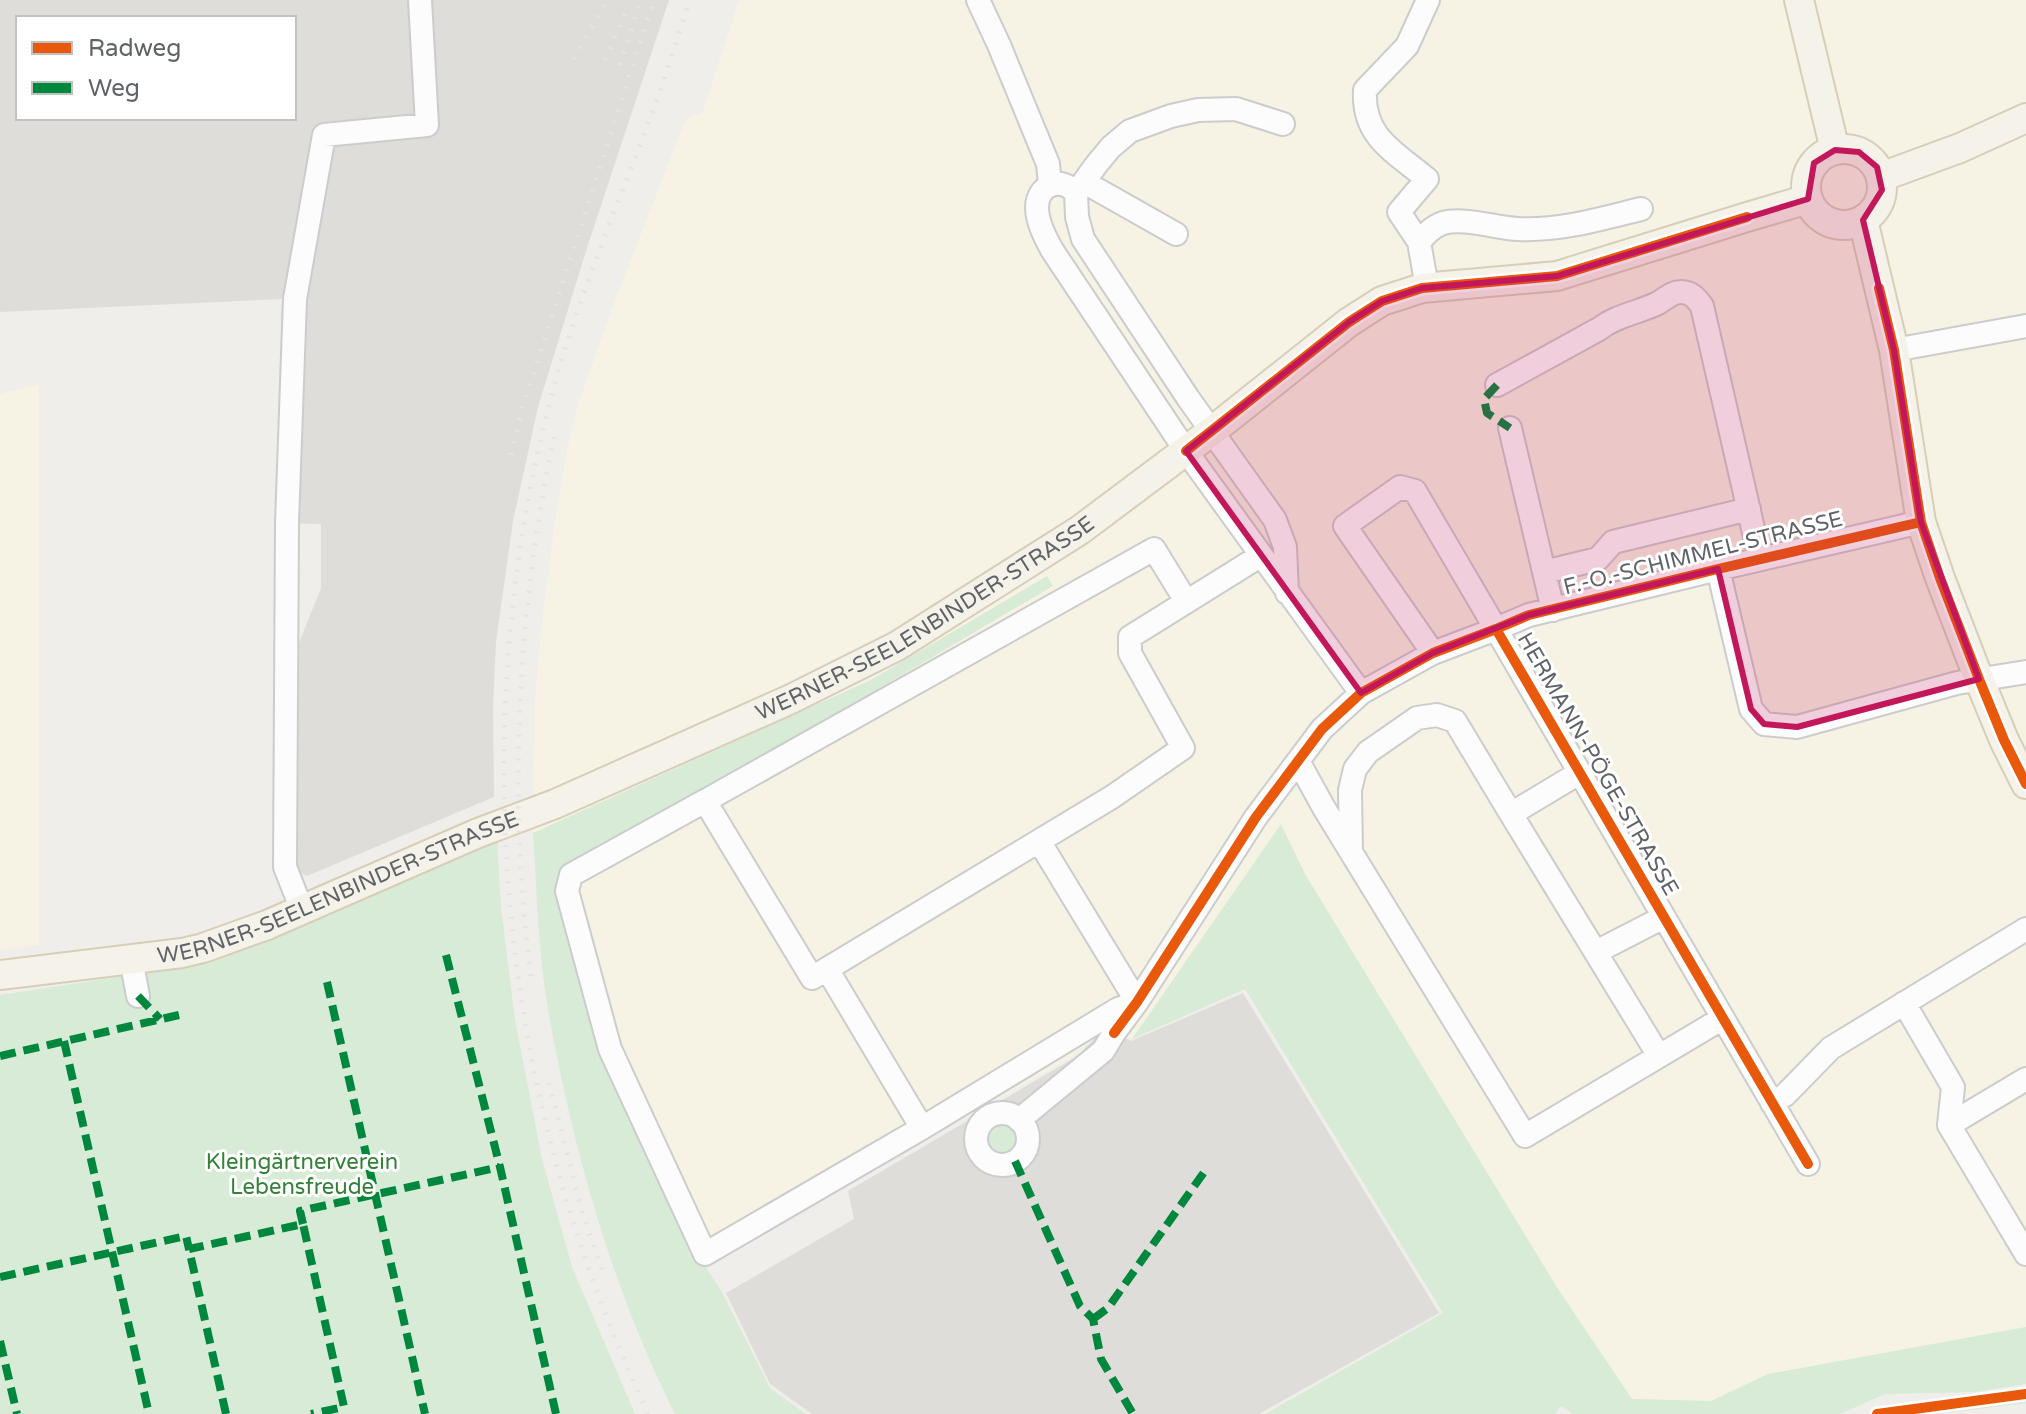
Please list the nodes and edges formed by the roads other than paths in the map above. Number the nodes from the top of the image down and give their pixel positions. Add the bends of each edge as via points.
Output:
1 (420, 0) edge
2 (978, 0) edge
3 (1428, 0) edge
4 (1799, 0) edge
5 (2026, 118) edge
6 (1283, 124) dead end
7 (1835, 150) junction
8 (1881, 177) junction
9 (1050, 184) junction
10 (1080, 188) junction
11 (1808, 199) junction
12 (1641, 209) dead end
13 (1863, 220) junction
14 (1176, 234) dead end
15 (1419, 242) junction
16 (1427, 287) junction
17 (2026, 326) edge
18 (1894, 350) junction
19 (1497, 385) dead end
20 (1146, 389) junction
21 (1188, 398) junction
22 (1510, 428) dead end
23 (1212, 431) junction
24 (1186, 451) junction
25 (1749, 509) junction
26 (1921, 522) junction
27 (1260, 556) junction
28 (1760, 559) junction
29 (1718, 569) junction
30 (1544, 572) junction
31 (1287, 593) junction
32 (1186, 601) junction
33 (1553, 610) junction
34 (1496, 629) junction
35 (1433, 653) junction
36 (2026, 672) edge
37 (1979, 679) junction
38 (1361, 693) junction
39 (1298, 761) junction
40 (1579, 773) junction
41 (2026, 784) edge
42 (705, 801) junction
43 (1511, 814) junction
44 (1039, 841) junction
45 (1347, 845) junction
46 (302, 910) junction
47 (1664, 917) junction
48 (2026, 929) edge
49 (1596, 952) junction
50 (131, 959) junction
51 (827, 969) junction
52 (0, 975) edge
53 (138, 996) dead end
54 (1137, 1002) junction
55 (1904, 1003) junction
56 (1723, 1018) junction
57 (1107, 1026) junction
58 (1659, 1056) junction
59 (2026, 1079) edge
60 (1772, 1103) junction
61 (1019, 1120) dead end
62 (1949, 1125) junction
63 (922, 1128) junction
64 (1808, 1164) dead end
65 (2026, 1254) edge

1 - 46 street via 427,125 324,135 295,299 285,867
2 - 9 street via 1048,164
3 - 15 street via 1407,46 1365,90 1364,105 1378,138 1427,179 1399,212
4 - 7 main road
5 - 8 main road
6 - 10 street via 1236,109 1171,116 1130,131
7 - 8 main road via 1859,152
7 - 11 main road via 1814,163
8 - 13 main road via 1879,202
9 - 10 street
9 - 20 street via 1037,205 1043,233
10 - 14 street
10 - 21 street via 1077,217 1083,239
11 - 13 main road via 1815,211 1837,224
11 - 16 main road, WERNER-SEELENBINDER-STRASSE via 1557,276
12 - 15 street via 1550,228 1445,222
13 - 18 main road
15 - 16 street
16 - 23 main road, WERNER-SEELENBINDER-STRASSE via 1382,301 1349,322
17 - 18 street
18 - 26 main road
19 - 25 street via 1610,320 1675,293 1693,295 1702,306
20 - 21 street
20 - 24 street
21 - 23 street
22 - 30 street
23 - 24 main road, WERNER-SEELENBINDER-STRASSE
23 - 31 street via 1275,520 1285,547
24 - 27 street
24 - 46 main road, WERNER-SEELENBINDER-STRASSE via 1080,530 897,646 555,804
25 - 28 street
25 - 30 street via 1613,542 1598,559
26 - 28 street, F.-O.-SCHIMMEL-STRASSE
26 - 37 main road
27 - 31 street
27 - 32 street
28 - 29 street, F.-O.-SCHIMMEL-STRASSE
29 - 33 street, F.-O.-SCHIMMEL-STRASSE
29 - 37 street, F.-O.-SCHIMMEL-STRASSE via 1751,709 1764,724 1797,727
30 - 33 street
31 - 38 street
32 - 42 street via 1154,549
32 - 44 street via 1130,637 1130,653 1183,748
33 - 34 street, F.-O.-SCHIMMEL-STRASSE
34 - 35 street, HERMANN-PÖGE-STRASSE
34 - 35 street via 1415,491 1400,487 1345,526
34 - 40 street, HERMANN-PÖGE-STRASSE
35 - 38 street, HERMANN-PÖGE-STRASSE
36 - 37 street, F.-O.-SCHIMMEL-STRASSE
37 - 41 main road
38 - 39 street, HERMANN-PÖGE-STRASSE via 1322,729
39 - 45 street
39 - 54 street, HERMANN-PÖGE-STRASSE
40 - 43 street
40 - 47 street, HERMANN-PÖGE-STRASSE
42 - 51 street via 812,978
42 - 63 street via 571,875 567,891 610,1049 705,1254
43 - 45 street via 1455,721 1437,715 1417,718 1368,752 1355,769
43 - 49 street
44 - 51 street
44 - 54 street
45 - 58 street via 1525,1136
46 - 50 main road, WERNER-SEELENBINDER-STRASSE via 203,948
47 - 49 street
47 - 56 street, HERMANN-PÖGE-STRASSE
48 - 55 street
49 - 58 street
50 - 52 main road, WERNER-SEELENBINDER-STRASSE
50 - 53 street
51 - 63 street
54 - 57 street, HERMANN-PÖGE-STRASSE
55 - 60 street via 1831,1048
55 - 62 street via 1953,1087
56 - 58 street
56 - 60 street, HERMANN-PÖGE-STRASSE
57 - 61 street, HERMANN-PÖGE-STRASSE via 1103,1051
57 - 63 street
59 - 62 street
60 - 64 street, HERMANN-PÖGE-STRASSE
62 - 65 street

